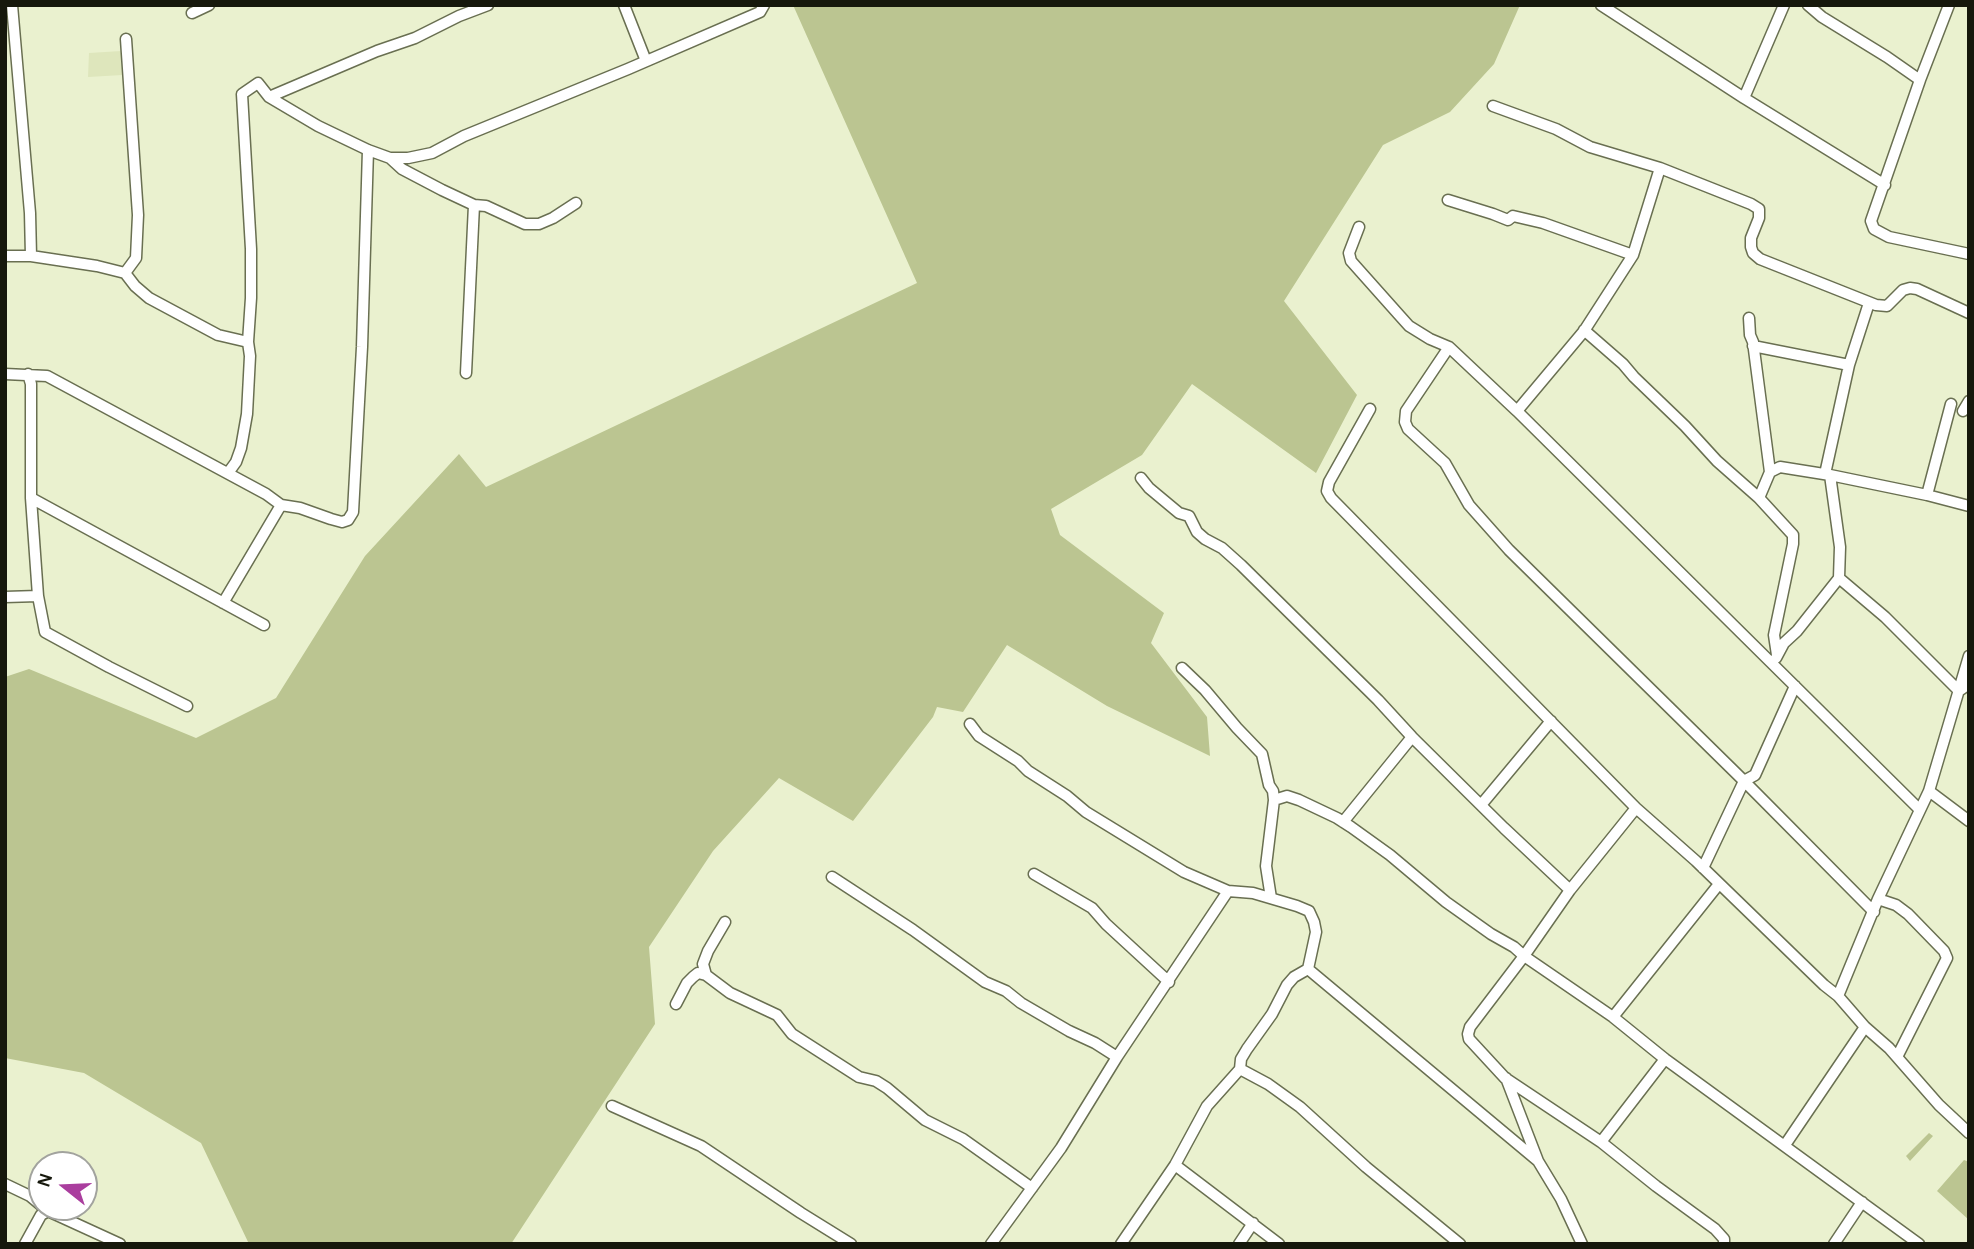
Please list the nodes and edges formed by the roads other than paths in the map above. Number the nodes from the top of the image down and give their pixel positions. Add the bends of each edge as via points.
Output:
1 (12, 5) edge
2 (209, 5) edge
3 (488, 5) edge
4 (624, 5) edge
5 (764, 5) edge
6 (1601, 5) edge
7 (1784, 5) edge
8 (1808, 5) edge
9 (1949, 5) edge
10 (192, 13) dead end
11 (126, 38) dead end
12 (646, 61) junction
13 (1920, 80) junction
14 (269, 97) junction
15 (1744, 98) junction
16 (1493, 106) dead end
17 (368, 150) junction
18 (390, 158) junction
19 (1660, 168) junction
20 (1885, 185) junction
21 (1448, 200) dead end
22 (576, 203) dead end
23 (474, 205) junction
24 (1359, 227) dead end
25 (1969, 254) edge
26 (1633, 255) junction
27 (5, 256) edge
28 (31, 256) junction
29 (125, 273) junction
30 (1869, 303) junction
31 (1969, 313) edge
32 (1749, 318) dead end
33 (1584, 330) junction
34 (248, 342) junction
35 (1753, 346) junction
36 (1449, 347) junction
37 (1849, 365) junction
38 (466, 373) dead end
39 (5, 374) edge
40 (28, 374) junction
41 (1951, 404) dead end
42 (1370, 409) dead end
43 (1517, 411) junction
44 (1770, 472) junction
45 (228, 473) junction
46 (1828, 474) junction
47 (1142, 478) dead end
48 (1927, 495) junction
49 (31, 498) junction
50 (1759, 498) junction
51 (281, 505) junction
52 (1969, 506) edge
53 (1839, 578) junction
54 (37, 596) junction
55 (5, 597) edge
56 (223, 603) junction
57 (264, 625) dead end
58 (1969, 656) edge
59 (1775, 660) junction
60 (1182, 668) dead end
61 (1969, 684) edge
62 (1795, 686) junction
63 (1959, 691) junction
64 (187, 706) dead end
65 (1551, 721) junction
66 (970, 724) dead end
67 (1412, 737) junction
68 (1744, 781) junction
69 (1929, 791) junction
70 (1274, 800) junction
71 (1481, 805) junction
72 (1636, 808) junction
73 (1919, 809) junction
74 (1969, 821) edge
75 (1343, 822) junction
76 (1703, 868) junction
77 (1034, 874) dead end
78 (832, 877) dead end
79 (1719, 884) junction
80 (1570, 890) junction
81 (1228, 891) junction
82 (1271, 898) junction
83 (1878, 899) junction
84 (1874, 912) junction
85 (725, 922) dead end
86 (1524, 956) junction
87 (1308, 969) junction
88 (706, 975) junction
89 (1169, 982) junction
90 (1838, 996) junction
91 (676, 1004) dead end
92 (1613, 1017) junction
93 (1865, 1027) junction
94 (1117, 1057) junction
95 (1897, 1057) junction
96 (1665, 1059) junction
97 (1240, 1069) junction
98 (1505, 1078) junction
99 (612, 1107) dead end
100 (1969, 1133) edge
101 (1601, 1142) junction
102 (1785, 1145) junction
103 (1538, 1161) junction
104 (1175, 1165) junction
105 (5, 1184) edge
106 (1032, 1188) junction
107 (28, 1195) edge
108 (1862, 1202) junction
109 (38, 1221) edge
110 (72, 1221) edge
111 (1253, 1223) junction
112 (25, 1244) edge
113 (120, 1244) edge
114 (851, 1244) edge
115 (991, 1244) edge
116 (1121, 1244) edge
117 (1239, 1244) edge
118 (1279, 1244) edge
119 (1460, 1244) edge
120 (1581, 1244) edge
121 (1724, 1244) edge
122 (1834, 1244) edge
123 (1919, 1244) edge

1 - 28 street
2 - 10 street
3 - 14 street
4 - 12 street
5 - 12 street via 760,12
6 - 15 street
7 - 15 street
8 - 13 street
9 - 13 street
11 - 29 street via 138,215 135,258
12 - 18 street via 432,153
13 - 20 street
14 - 17 street
14 - 34 street via 258,83 242,94 251,248
15 - 20 street
16 - 19 street via 1590,147
17 - 18 street
17 - 51 street via 353,512 342,522
18 - 23 street via 402,169
19 - 26 street
19 - 30 street via 1759,209 1751,247 1759,258
20 - 25 street via 1871,221 1874,229 1889,237
21 - 26 street via 1508,220 1513,216 1543,223
22 - 23 street via 532,225
23 - 38 street
24 - 36 street via 1349,253 1354,266 1409,326
26 - 33 street
27 - 28 street
28 - 29 street
29 - 34 street via 149,298 218,335
30 - 31 street via 1887,306 1903,289 1910,288
30 - 37 street
32 - 35 street
33 - 43 street
33 - 50 street
34 - 45 street via 247,414 241,448
35 - 37 street
35 - 44 street
36 - 43 street
36 - 68 street via 1406,411 1406,426 1445,463 1469,505 1509,550
37 - 46 street
39 - 40 street
40 - 45 street via 56,380
40 - 49 street
41 - 48 street
42 - 65 street via 1329,482 1331,498
43 - 59 street
44 - 46 street via 1780,467
44 - 50 street
45 - 51 street
46 - 48 street
46 - 53 street via 1840,547
47 - 67 street via 1179,513 1189,516 1197,532 1241,565
48 - 52 street
49 - 54 street
49 - 56 street
50 - 59 street via 1793,535 1774,635
51 - 56 street
53 - 59 street
53 - 63 street
54 - 55 street
54 - 64 street via 45,632
56 - 57 street
58 - 63 street
59 - 62 street
60 - 70 street via 1262,754
61 - 63 street
62 - 68 street via 1755,775
62 - 73 street
63 - 69 street
65 - 71 street
65 - 72 street
66 - 81 street via 979,736 1115,831 1184,872
67 - 71 street
67 - 75 street
68 - 76 street
68 - 84 street
69 - 73 street
69 - 74 street
70 - 75 street via 1287,796
70 - 82 street via 1266,866
71 - 80 street
72 - 76 street
72 - 80 street
73 - 83 street
75 - 86 street
76 - 79 street
77 - 89 street via 1092,908
78 - 94 street via 985,982
79 - 90 street
79 - 92 street
80 - 86 street
81 - 82 street
81 - 89 street
82 - 87 street via 1309,912 1316,932
83 - 84 street
83 - 95 street via 1908,914 1947,958
84 - 90 street
85 - 88 street via 703,964
86 - 92 street
86 - 98 street via 1469,1027 1469,1039
87 - 97 street via 1287,985 1241,1059
87 - 103 street
88 - 91 street via 693,977
88 - 106 street via 730,993 777,1015 792,1034 859,1077 887,1088 925,1120 963,1139
89 - 94 street
90 - 93 street
92 - 96 street
93 - 95 street
93 - 102 street
94 - 106 street
95 - 100 street
96 - 101 street
96 - 102 street
97 - 104 street via 1207,1105
97 - 119 street via 1300,1107
98 - 101 street
98 - 103 street
99 - 114 street via 701,1146
101 - 121 street via 1716,1229
102 - 108 street
103 - 120 street via 1562,1199
104 - 111 street
104 - 116 street
105 - 107 street
106 - 115 street
108 - 122 street
108 - 123 street
109 - 112 street
110 - 113 street
111 - 117 street
111 - 118 street

